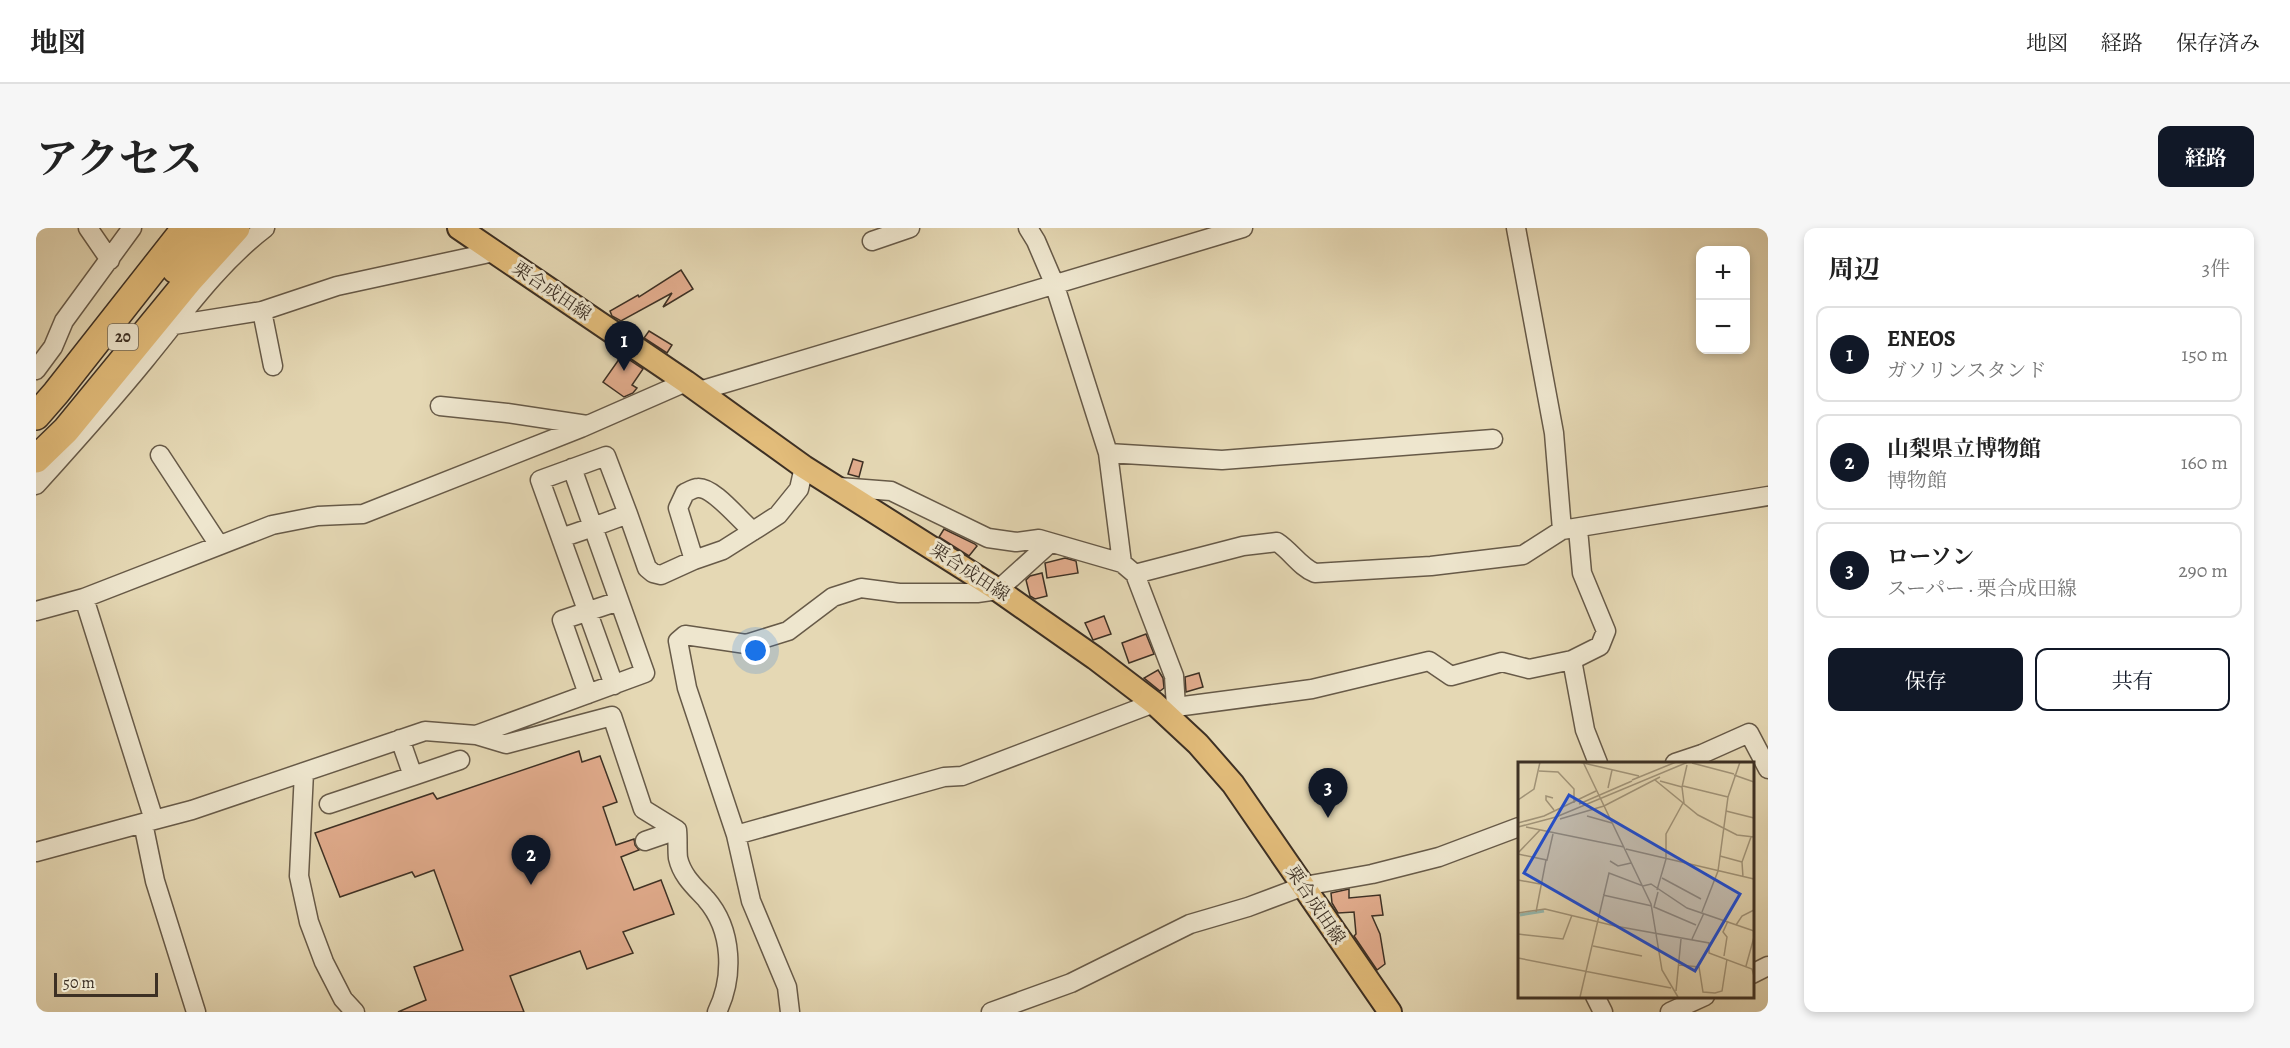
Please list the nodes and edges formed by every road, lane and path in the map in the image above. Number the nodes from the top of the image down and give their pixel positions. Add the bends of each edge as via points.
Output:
1 (88, 228) edge
2 (132, 228) edge
3 (165, 228) edge
4 (186, 228) edge
5 (209, 228) edge
6 (236, 228) edge
7 (265, 228) edge
8 (459, 228) edge
9 (910, 228) edge
10 (1028, 228) edge
11 (1243, 228) edge
12 (1516, 228) edge
13 (872, 241) dead end
14 (494, 252) junction
15 (110, 260) junction
16 (1054, 283) junction
17 (262, 311) junction
18 (174, 325) junction
19 (273, 366) dead end
20 (36, 370) edge
21 (693, 387) junction
22 (36, 398) edge
23 (440, 406) dead end
24 (36, 416) edge
25 (589, 425) junction
26 (1493, 439) dead end
27 (36, 446) edge
28 (1108, 453) junction
29 (160, 455) dead end
30 (36, 459) edge
31 (804, 467) junction
32 (572, 468) junction
33 (36, 485) edge
34 (839, 487) junction
35 (1768, 496) edge
36 (628, 514) junction
37 (593, 527) junction
38 (1570, 530) junction
39 (753, 531) junction
40 (561, 538) junction
41 (1049, 544) junction
42 (219, 545) junction
43 (694, 560) junction
44 (1128, 568) junction
45 (998, 590) junction
46 (84, 598) junction
47 (620, 601) junction
48 (36, 611) edge
49 (588, 612) junction
50 (1572, 660) junction
51 (614, 685) junction
52 (588, 694) junction
53 (1165, 707) junction
54 (476, 735) junction
55 (400, 739) junction
56 (460, 760) dead end
57 (1598, 762) edge
58 (1678, 762) edge
59 (1768, 769) edge
60 (304, 772) junction
61 (413, 776) junction
62 (329, 804) dead end
63 (149, 822) junction
64 (1518, 827) edge
65 (677, 830) junction
66 (736, 835) junction
67 (645, 841) dead end
68 (36, 852) edge
69 (1304, 886) junction
70 (1768, 966) edge
71 (1753, 974) edge
72 (1596, 997) edge
73 (1703, 997) edge
74 (196, 1012) edge
75 (355, 1012) edge
76 (717, 1012) edge
77 (790, 1012) edge
78 (991, 1012) edge
79 (1390, 1012) edge
80 (1603, 1012) edge
81 (1670, 1012) edge

1 - 15 street
2 - 15 street
3 - 22 highway
4 - 24 highway, 20
5 - 27 highway, 20
6 - 30 highway via 66,430
7 - 18 street via 238,251
8 - 14 main road, 栗合成田線
9 - 13 street
10 - 16 street
11 - 16 street
12 - 38 street
14 - 17 street via 337,285
14 - 21 main road, 栗合成田線
15 - 20 street via 64,321 53,347
16 - 21 street
16 - 28 street
17 - 18 street
17 - 19 street
18 - 33 street
21 - 25 street
21 - 31 main road, 栗合成田線
23 - 25 street
25 - 42 street via 363,514 318,516 272,525
26 - 28 street via 1222,460
28 - 44 street
29 - 42 street
31 - 34 main road, 栗合成田線
31 - 39 street via 799,489 778,515
32 - 36 street via 606,456
32 - 37 street
32 - 40 street via 540,480
34 - 41 street via 891,491 988,538 1016,542 1039,539
34 - 45 main road, 栗合成田線
35 - 38 street
36 - 37 street
36 - 43 street via 647,568 654,573 661,575
37 - 40 street
37 - 47 street
38 - 44 street via 1523,555 1431,566 1315,573 1277,542
38 - 50 street via 1605,631 1600,646
39 - 43 street via 723,550
39 - 43 street via 714,494 696,488 685,493 678,508
40 - 49 street
41 - 44 street
41 - 45 street
42 - 46 street
44 - 53 street via 1174,676
45 - 53 main road, 栗合成田線
45 - 66 street via 899,592 861,588 833,597 788,631 746,644 685,634 678,641 687,688
46 - 48 street
46 - 63 street
47 - 49 street
47 - 51 street via 645,674
49 - 51 street
49 - 52 street via 562,620
50 - 53 street via 1528,669 1502,662 1451,676 1429,661 1312,689
50 - 57 street via 1585,730
51 - 52 street
52 - 54 street
53 - 66 street via 962,776 944,777
53 - 69 main road, 栗合成田線 via 1233,784
54 - 55 street via 425,731
54 - 65 street via 506,744 612,716 643,808
55 - 60 street
55 - 61 street
56 - 61 street
58 - 59 street via 1749,733
60 - 63 street
60 - 75 street via 299,876 309,922 324,962
61 - 62 street
63 - 68 street
63 - 74 street via 155,881
64 - 69 street via 1439,857
65 - 67 street
65 - 76 street via 679,859 688,880 720,920 728,950 723,1000
66 - 77 street via 751,900 787,987
69 - 78 street via 1190,924 1071,983
69 - 79 main road, 栗合成田線
70 - 71 street
72 - 80 street
73 - 81 street

